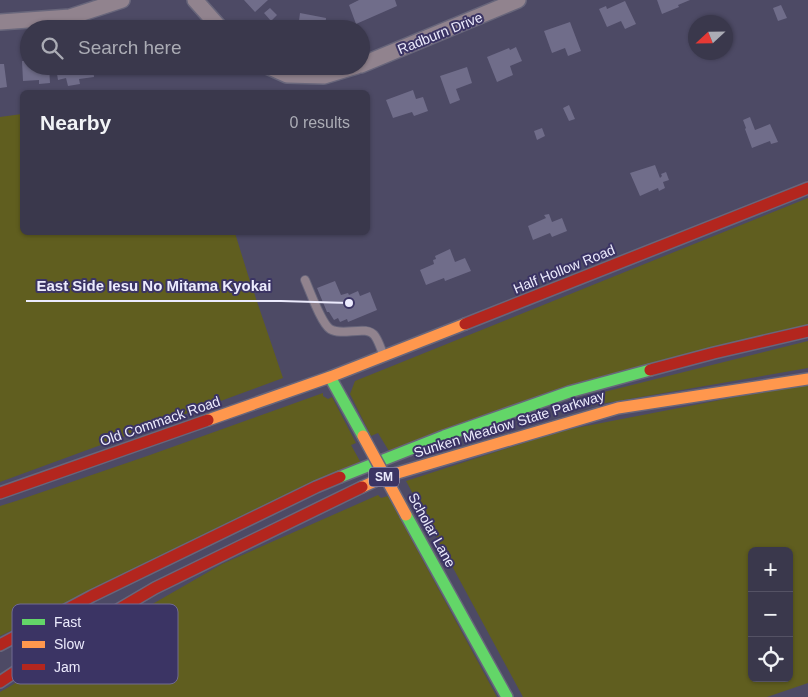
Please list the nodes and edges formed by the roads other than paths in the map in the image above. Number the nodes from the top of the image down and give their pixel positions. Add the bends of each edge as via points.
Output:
1 (122, 0) edge
2 (195, 0) edge
3 (518, 0) edge
4 (28, 20) edge
5 (213, 20) edge
6 (20, 21) edge
7 (0, 22) edge
8 (370, 61) edge
9 (287, 75) edge
10 (327, 75) edge
11 (808, 188) edge
12 (305, 280) dead end
13 (808, 331) edge
14 (384, 356) junction
15 (330, 377) junction
16 (808, 379) edge
17 (0, 493) edge
18 (78, 604) edge
19 (129, 604) edge
20 (12, 639) edge
21 (0, 645) edge
22 (12, 674) edge
23 (0, 682) edge
24 (507, 697) edge

1 - 4 street via 70,17
2 - 5 street
3 - 8 street, Radburn Drive
6 - 7 street
9 - 10 street
11 - 14 main road, Half Hollow Road
12 - 14 lane via 329,328 337,332 368,331 375,335
13 - 18 main road, Sunken Meadow State Parkway / SM via 569,392 444,436 316,487
14 - 15 main road, Half Hollow Road
15 - 17 main road, Old Commack Road
15 - 24 main road, Scholar Lane, bridge
16 - 19 main road, Sunken Meadow State Parkway / SM via 618,408 384,477
20 - 21 main road, Sunken Meadow State Parkway / SM
22 - 23 main road, Sunken Meadow State Parkway / SM

